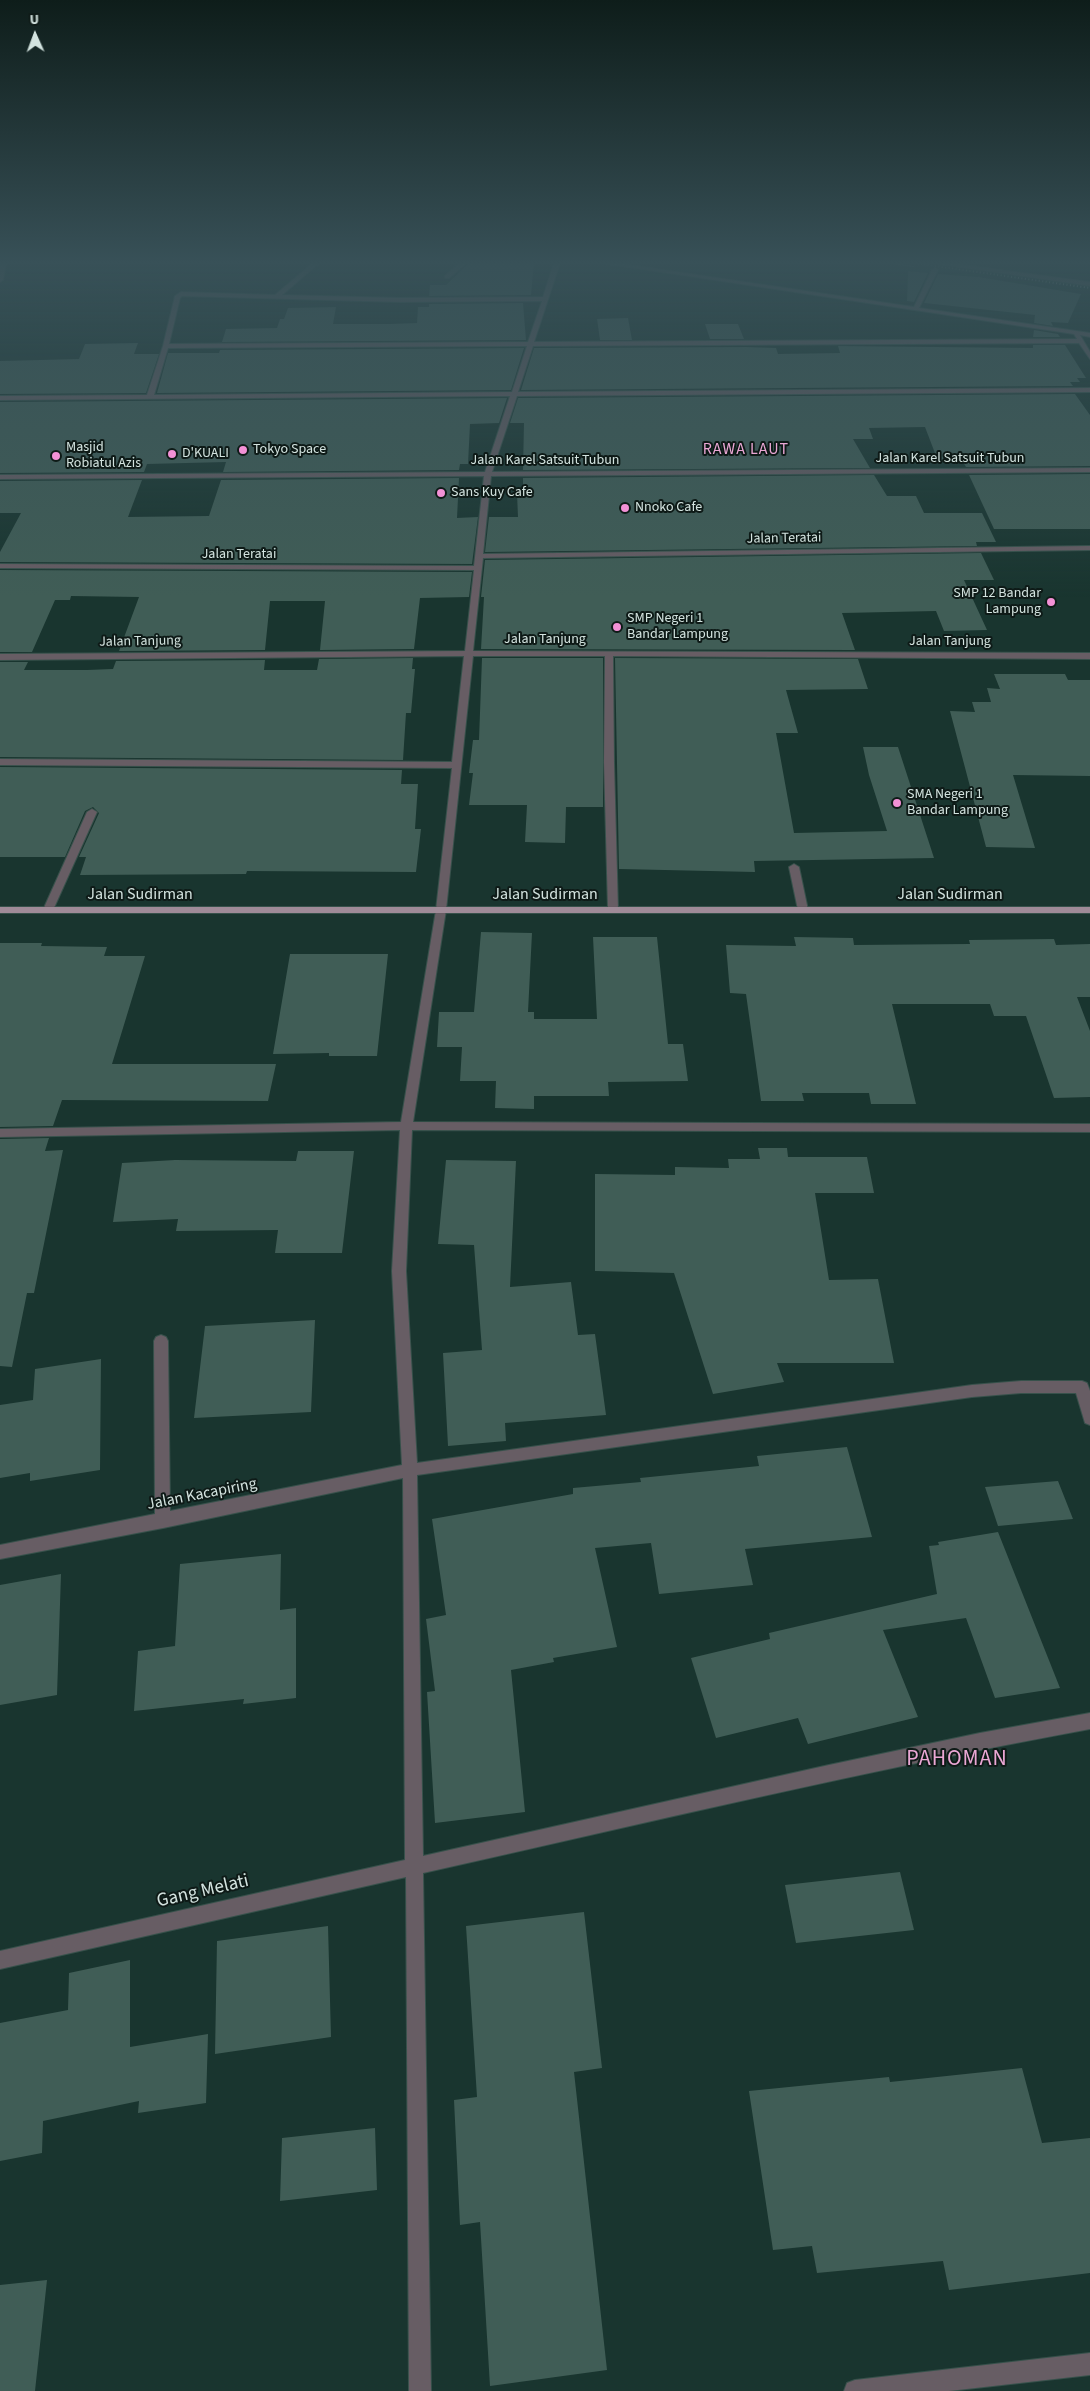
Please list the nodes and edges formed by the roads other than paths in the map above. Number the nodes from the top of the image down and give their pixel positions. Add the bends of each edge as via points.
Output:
1 (157, 375) edge
2 (520, 375) edge
3 (1090, 390) edge
4 (514, 393) junction
5 (150, 396) junction
6 (0, 398) edge
7 (1090, 470) edge
8 (488, 474) junction
9 (0, 478) edge
10 (1090, 548) edge
11 (479, 556) junction
12 (0, 566) edge
13 (478, 568) junction
14 (468, 653) junction
15 (609, 654) junction
16 (1090, 656) edge
17 (0, 657) edge
18 (0, 762) edge
19 (457, 765) junction
20 (92, 812) dead end
21 (794, 867) dead end
22 (0, 910) edge
23 (48, 910) junction
24 (441, 910) junction
25 (613, 910) junction
26 (803, 910) junction
27 (1090, 910) edge
28 (406, 1126) junction
29 (1090, 1128) edge
30 (0, 1134) edge
31 (160, 1341) dead end
32 (1086, 1387) edge
33 (1090, 1419) edge
34 (410, 1470) junction
35 (163, 1521) junction
36 (0, 1552) edge
37 (1090, 1721) edge
38 (415, 1866) junction
39 (0, 1960) edge
40 (1090, 2364) edge
41 (420, 2391) edge
42 (855, 2391) edge

1 - 5 street
2 - 4 street
3 - 4 street
4 - 5 street
4 - 8 street
5 - 6 street
7 - 8 street, Jalan Karel Satsuit Tubun
8 - 9 street, Jalan Karel Satsuit Tubun
8 - 11 street
10 - 11 street, Jalan Teratai
11 - 13 street
12 - 13 street, Jalan Teratai
13 - 14 street
14 - 15 street, Jalan Tanjung
14 - 17 street, Jalan Tanjung
14 - 19 street
15 - 16 street, Jalan Tanjung
15 - 25 street
18 - 19 street
19 - 24 street
20 - 23 street
21 - 26 street
22 - 23 main road, Jalan Sudirman
23 - 24 main road, Jalan Sudirman
24 - 25 main road, Jalan Sudirman
24 - 28 street
25 - 26 main road, Jalan Sudirman
26 - 27 main road, Jalan Sudirman
28 - 29 street
28 - 30 street
28 - 34 street via 399,1271
31 - 35 street
32 - 33 street
32 - 34 street, Jalan Kacapiring via 972,1391
34 - 35 street, Jalan Kacapiring
34 - 38 street
35 - 36 street, Jalan Kacapiring
37 - 38 street, Gang Melati via 970,1743
38 - 39 street, Gang Melati
38 - 41 street
40 - 42 street

